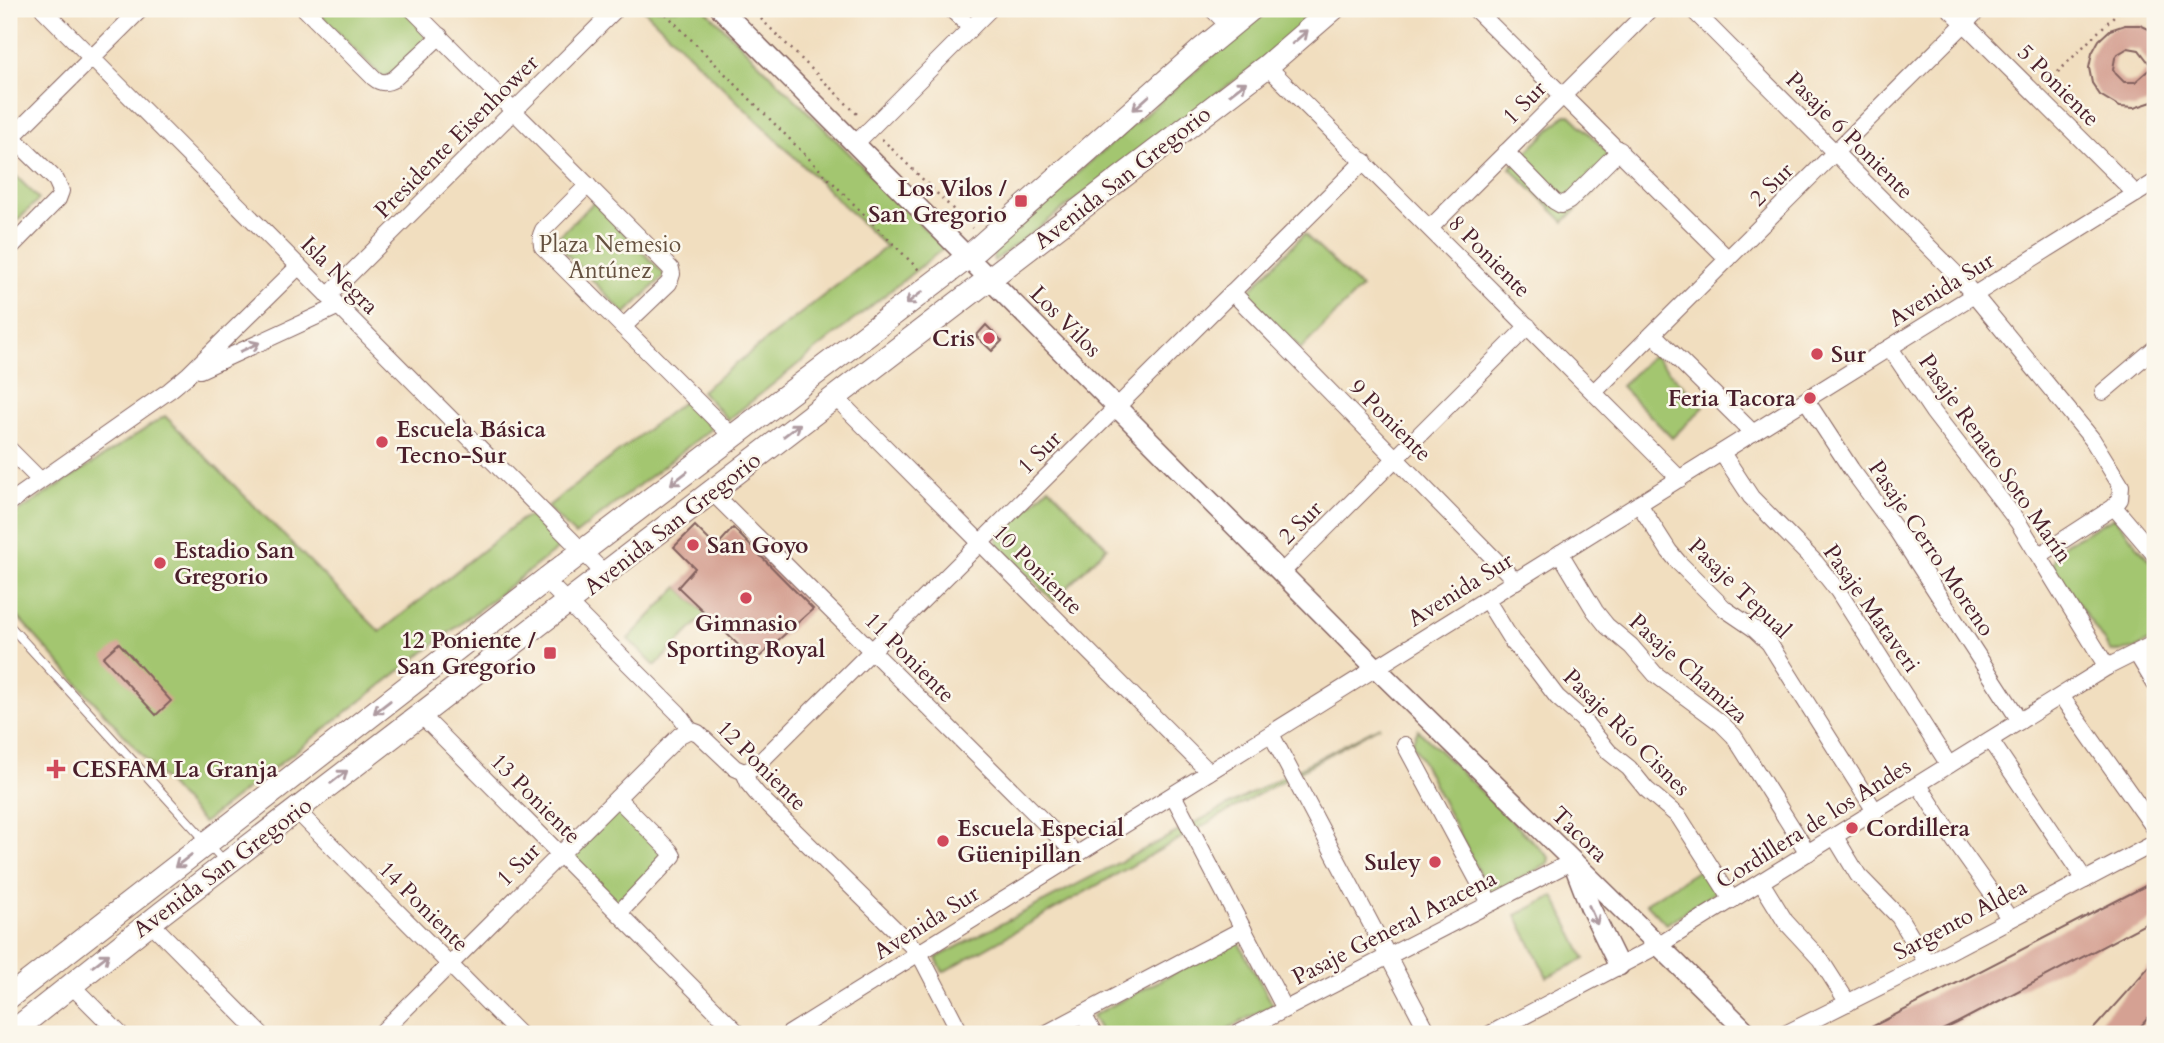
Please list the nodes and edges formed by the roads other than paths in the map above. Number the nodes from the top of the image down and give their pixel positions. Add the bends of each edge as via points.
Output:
1 (43, 9) edge
2 (141, 9) edge
3 (305, 9) edge
4 (412, 9) edge
5 (616, 9) edge
6 (721, 9) edge
7 (951, 9) edge
8 (990, 9) edge
9 (1213, 9) edge
10 (1251, 9) edge
11 (1333, 9) edge
12 (1475, 9) edge
13 (1650, 9) edge
14 (1692, 9) edge
15 (1950, 9) edge
16 (1979, 9) edge
17 (1965, 23) junction
18 (1229, 26) junction
19 (971, 28) junction
20 (440, 36) junction
21 (92, 58) junction
22 (1267, 66) junction
23 (1563, 95) junction
24 (513, 111) junction
25 (10, 138) edge
26 (855, 144) junction
27 (1620, 150) junction
28 (1506, 152) junction
29 (1835, 152) junction
30 (1364, 162) junction
31 (588, 185) junction
32 (2149, 190) edge
33 (1430, 228) junction
34 (9, 249) edge
35 (968, 257) junction
36 (1728, 259) junction
37 (299, 266) junction
38 (990, 279) junction
39 (1232, 292) junction
40 (1974, 295) junction
41 (333, 301) junction
42 (1528, 326) junction
43 (623, 327) junction
44 (1653, 334) junction
45 (1890, 348) junction
46 (2155, 348) edge
47 (188, 375) junction
48 (1594, 392) junction
49 (2104, 392) dead end
50 (835, 397) junction
51 (1806, 400) junction
52 (1117, 406) junction
53 (1753, 433) junction
54 (733, 437) junction
55 (9, 449) edge
56 (1722, 453) junction
57 (1396, 458) junction
58 (1681, 478) junction
59 (40, 480) junction
60 (712, 492) junction
61 (9, 503) edge
62 (1639, 504) junction
63 (2114, 507) junction
64 (980, 543) junction
65 (583, 551) junction
66 (1560, 553) junction
67 (2040, 555) junction
68 (2155, 555) edge
69 (1282, 572) junction
70 (605, 574) junction
71 (545, 580) junction
72 (1516, 580) junction
73 (1486, 599) junction
74 (568, 603) junction
75 (9, 625) edge
76 (2155, 643) edge
77 (872, 650) junction
78 (2137, 654) junction
79 (2107, 667) junction
80 (1376, 668) junction
81 (2155, 684) edge
82 (2061, 696) junction
83 (421, 715) junction
84 (2020, 721) junction
85 (691, 730) junction
86 (1271, 734) junction
87 (1990, 740) junction
88 (1405, 745) dead end
89 (1949, 765) junction
90 (744, 772) junction
91 (1209, 772) junction
92 (1919, 785) junction
93 (1173, 795) junction
94 (617, 798) junction
95 (296, 810) junction
96 (1875, 811) junction
97 (2155, 829) edge
98 (1835, 836) junction
99 (207, 843) junction
100 (2155, 843) edge
101 (1808, 853) junction
102 (561, 854) junction
103 (1077, 855) junction
104 (1573, 861) junction
105 (226, 864) junction
106 (2085, 880) junction
107 (1761, 882) junction
108 (1732, 900) junction
109 (1490, 903) junction
110 (619, 913) junction
111 (2010, 919) junction
112 (150, 922) junction
113 (1243, 929) junction
114 (1659, 945) junction
115 (919, 953) junction
116 (1388, 956) junction
117 (1927, 963) junction
118 (450, 965) junction
119 (1619, 966) junction
120 (70, 984) junction
121 (9, 997) edge
122 (1848, 1003) junction
123 (1285, 1009) junction
124 (1083, 1014) junction
125 (10, 1034) edge
126 (120, 1034) edge
127 (261, 1034) edge
128 (380, 1034) edge
129 (519, 1034) edge
130 (739, 1034) edge
131 (789, 1034) edge
132 (961, 1034) edge
133 (1045, 1034) edge
134 (1094, 1034) edge
135 (1237, 1034) edge
136 (1429, 1034) edge
137 (1490, 1034) edge
138 (1749, 1034) edge
139 (1785, 1034) edge

1 - 21 street, Isla Negra
2 - 21 street
3 - 20 street via 381,82 394,79
4 - 20 street
5 - 24 street, Presidente Eisenhower
6 - 26 street, Los Vilos
7 - 19 street
8 - 19 street
9 - 18 street
10 - 18 main road, Avenida San Gregorio
22 -> 11 main road, Avenida San Gregorio
12 - 23 street
13 - 23 street, 1 Sur
14 - 29 street, Pasaje 6 Poniente
15 - 17 street, 5 Poniente
16 - 17 street, 2 Sur
17 - 29 street, 2 Sur
17 - 32 street, 5 Poniente via 2036,94
18 -> 35 main road, Avenida San Gregorio
19 - 26 street
20 - 24 street
21 - 25 street
21 - 37 street, Isla Negra
22 - 30 street, 8 Poniente
38 -> 22 main road, Avenida San Gregorio
23 - 27 street
23 - 28 street, 1 Sur
24 - 31 street
24 - 41 street, Presidente Eisenhower
25 - 34 street via 56,180 61,191 55,203
26 - 35 street, Los Vilos
27 - 28 street via 1561,205
27 - 36 street
28 - 33 street, 1 Sur
29 - 36 street, 2 Sur
29 - 40 street, Pasaje 6 Poniente
30 - 33 street, 8 Poniente
30 - 39 street, 1 Sur
31 - 43 street via 543,230 540,240
31 - 43 street via 672,274 669,283
32 - 40 street, Avenida Sur
33 - 42 street, 8 Poniente
35 - 38 street, Los Vilos
35 -> 54 main road, Avenida San Gregorio
36 - 44 street, 2 Sur
37 - 41 street, Isla Negra
37 - 47 street, Presidente Eisenhower
38 - 50 main road, Avenida San Gregorio
38 - 52 street, Los Vilos
39 - 52 street, 1 Sur
39 - 57 street, 9 Poniente
40 - 45 street, Avenida Sur
40 - 63 street, Pasaje 6 Poniente via 2092,439 2121,486
47 -> 41 street, Presidente Eisenhower
41 - 65 street, Isla Negra
42 - 48 street, 8 Poniente
42 - 57 street, 2 Sur
43 - 54 street
44 - 48 street, 2 Sur
44 - 53 street
45 - 51 street, Avenida Sur
45 - 67 street, Pasaje Renato Soto Marín
46 - 49 street
47 - 59 street, Presidente Eisenhower
48 - 58 street, 8 Poniente
60 -> 50 main road, Avenida San Gregorio
50 - 64 street, 10 Poniente
51 - 53 street, Avenida Sur
51 - 84 street, Pasaje Cerro Moreno via 1898,531
52 - 64 street, 1 Sur
52 - 69 street, Los Vilos
53 - 56 street, Avenida Sur
54 -> 65 main road, Avenida San Gregorio
55 - 59 street
56 - 58 street, Avenida Sur
56 - 89 street, Pasaje Mataveri via 1751,497 1838,591
57 - 69 street, 2 Sur
57 - 72 street, 9 Poniente
58 - 62 street, Avenida Sur
59 - 61 street, Presidente Eisenhower
60 - 70 main road, Avenida San Gregorio
60 - 77 street, 11 Poniente
62 - 66 street, Avenida Sur
62 - 96 street, Pasaje Tepual via 1679,563 1716,601 1769,643
63 - 67 street
63 - 68 street
64 - 77 street, 1 Sur
64 - 91 street, 10 Poniente
65 - 70 street, Isla Negra
65 - 71 main road, Avenida San Gregorio
66 - 72 street, Avenida Sur
66 - 101 street, Pasaje Chamiza via 1607,626 1655,674 1734,736
67 - 79 street, Pasaje Renato Soto Marín
69 - 80 street, Los Vilos
70 - 74 main road, Avenida San Gregorio
71 - 74 street, 12 Poniente
71 -> 99 main road, Avenida San Gregorio
72 - 73 street, Avenida Sur
73 - 80 street, Avenida Sur
73 - 108 street, Pasaje Río Cisnes via 1512,641 1557,697 1679,817
74 - 83 main road, Avenida San Gregorio
74 - 85 street, 12 Poniente
75 - 99 lane
76 - 78 street, Cordillera de los Andes
77 - 90 street, 1 Sur via 754,768
77 - 103 street, 11 Poniente
78 - 79 street, Cordillera de los Andes
78 - 81 street
79 - 82 street, Cordillera de los Andes
80 - 86 street, Avenida Sur
80 - 104 street, Tacora
82 - 84 street, Cordillera de los Andes
82 - 97 street
95 -> 83 main road, Avenida San Gregorio
83 - 102 street, 13 Poniente
84 - 87 street, Cordillera de los Andes
85 - 90 street, 12 Poniente
85 - 94 street, 1 Sur via 680,735
86 - 91 street, Avenida Sur
86 - 116 street
87 - 89 street, Cordillera de los Andes
87 - 106 street
88 - 109 street
89 - 92 street, Cordillera de los Andes
90 - 115 street, 12 Poniente via 758,795
91 - 93 street, Avenida Sur
92 - 96 street, Cordillera de los Andes
92 - 111 street
93 - 103 street, Avenida Sur
93 - 113 street
94 - 102 street, 1 Sur
94 - 110 street via 673,856
95 - 105 main road, Avenida San Gregorio
95 - 118 street, 14 Poniente
96 - 98 street, Cordillera de los Andes
98 - 101 street, Cordillera de los Andes
98 - 117 street via 1858,875 1899,916
99 - 105 lane
99 -> 121 main road, Avenida San Gregorio
100 - 106 street, Sargento Aldea
101 - 107 street, Cordillera de los Andes
102 - 110 street, 13 Poniente
102 - 118 street, 1 Sur
103 - 115 street, Avenida Sur
104 - 109 street, Pasaje General Aracena
104 - 114 street, Tacora
104 -> 119 street
105 - 112 main road, Avenida San Gregorio
106 - 111 street, Sargento Aldea
107 - 108 street, Cordillera de los Andes
107 - 122 street
108 - 114 street, Cordillera de los Andes
109 - 116 street, Pasaje General Aracena
110 - 130 street, 13 Poniente
111 - 117 street, Sargento Aldea
120 -> 112 main road, Avenida San Gregorio
112 - 127 street
113 - 123 street
113 - 124 street
114 - 119 street, Cordillera de los Andes
114 - 138 street, Tacora
115 - 131 street, Avenida Sur
115 - 132 street, 12 Poniente
116 - 123 street, Pasaje General Aracena
116 - 136 street
117 - 122 street, Sargento Aldea
118 - 128 street, 1 Sur
118 - 129 street, 14 Poniente
119 - 137 street, Cordillera de los Andes
120 - 125 main road, Avenida San Gregorio
120 - 126 street
122 - 139 street, Sargento Aldea
123 - 135 street, Pasaje General Aracena
124 - 133 street
124 - 134 street

